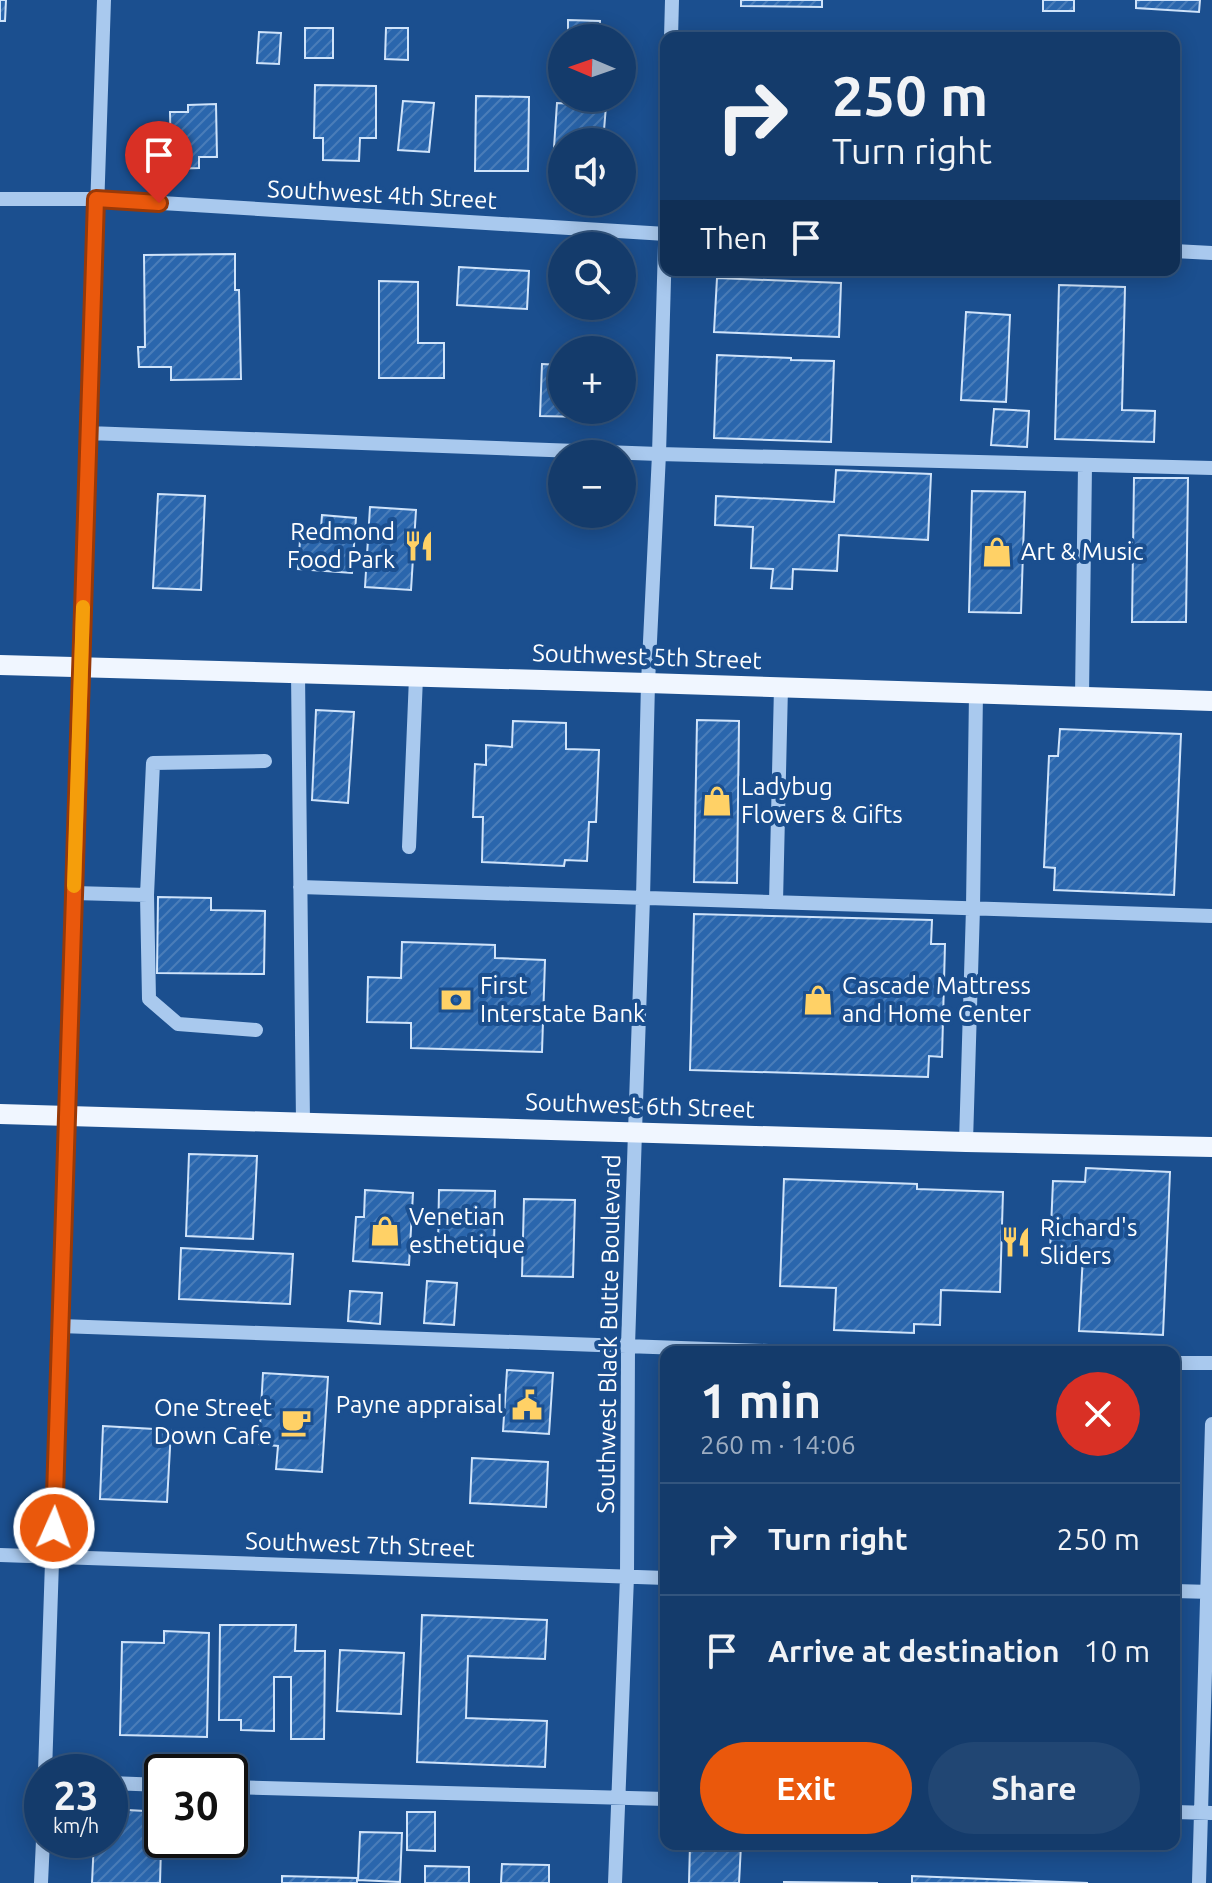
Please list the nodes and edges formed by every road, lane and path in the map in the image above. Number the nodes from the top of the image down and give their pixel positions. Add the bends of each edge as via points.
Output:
1 (104, 0) edge
2 (672, 0) edge
3 (671, 32) edge
4 (0, 199) edge
5 (96, 199) junction
6 (660, 234) edge
7 (1180, 251) edge
8 (1212, 253) edge
9 (665, 276) edge
10 (88, 433) junction
11 (659, 454) junction
12 (1085, 465) junction
13 (1212, 468) edge
14 (0, 665) edge
15 (81, 668) junction
16 (298, 673) junction
17 (416, 677) junction
18 (648, 683) junction
19 (781, 687) junction
20 (976, 693) junction
21 (1082, 697) junction
22 (1212, 701) edge
23 (265, 761) dead end
24 (409, 847) dead end
25 (300, 887) junction
26 (74, 893) junction
27 (147, 895) junction
28 (643, 898) junction
29 (776, 902) junction
30 (973, 908) junction
31 (1212, 916) edge
32 (256, 1030) dead end
33 (0, 1114) edge
34 (66, 1116) junction
35 (303, 1123) junction
36 (635, 1132) junction
37 (966, 1142) junction
38 (1212, 1147) edge
39 (60, 1326) junction
40 (628, 1346) junction
41 (660, 1347) edge
42 (1180, 1363) edge
43 (1212, 1363) edge
44 (1212, 1424) edge
45 (0, 1555) edge
46 (53, 1557) junction
47 (627, 1577) junction
48 (660, 1578) edge
49 (1180, 1591) edge
50 (1210, 1592) edge
51 (46, 1754) edge
52 (248, 1788) edge
53 (618, 1798) junction
54 (660, 1799) edge
55 (1180, 1812) edge
56 (1206, 1813) edge
57 (42, 1858) edge
58 (41, 1883) edge
59 (615, 1883) edge
60 (1199, 1883) edge

1 - 5 street
2 - 3 street
4 - 5 street, Southwest 4th Street
5 - 6 street, Southwest 4th Street
5 - 10 street
7 - 8 street
9 - 11 street, Southwest Black Butte Boulevard
10 - 11 street
10 - 15 street
11 - 12 street
11 - 18 street, Southwest Black Butte Boulevard
12 - 13 street
12 - 21 street
14 - 15 main road, Southwest 5th Street
15 - 16 main road, Southwest 5th Street
15 - 26 street
16 - 17 main road, Southwest 5th Street
16 - 25 street
17 - 18 main road, Southwest 5th Street
17 - 24 street
18 - 19 main road, Southwest 5th Street
18 - 28 street, Southwest Black Butte Boulevard
19 - 20 main road, Southwest 5th Street
19 - 29 street
20 - 21 main road, Southwest 5th Street
20 - 30 street
21 - 22 main road, Southwest 5th Street
23 - 27 street via 153,763
25 - 28 street
25 - 35 street
26 - 27 street
26 - 34 street
27 - 32 street via 149,999 178,1024
28 - 29 street
28 - 36 street, Southwest Black Butte Boulevard
29 - 30 street
30 - 31 street
30 - 37 street
33 - 34 main road, Southwest 6th Street
34 - 35 main road, Southwest 6th Street
34 - 39 street
35 - 36 main road, Southwest 6th Street
36 - 37 main road, Southwest 6th Street
36 - 40 street, Southwest Black Butte Boulevard
37 - 38 main road, Southwest 6th Street
39 - 40 street
39 - 46 street
40 - 41 street
40 - 47 street, Southwest Black Butte Boulevard
42 - 43 street
44 - 50 street
45 - 46 street, Southwest 7th Street
46 - 47 street, Southwest 7th Street
46 - 51 street
47 - 48 street, Southwest 7th Street
47 - 53 street, Southwest Black Butte Boulevard
49 - 50 street
50 - 56 street
52 - 53 street
53 - 54 street
53 - 59 street, Southwest Black Butte Boulevard
55 - 56 street
56 - 60 street
57 - 58 street

